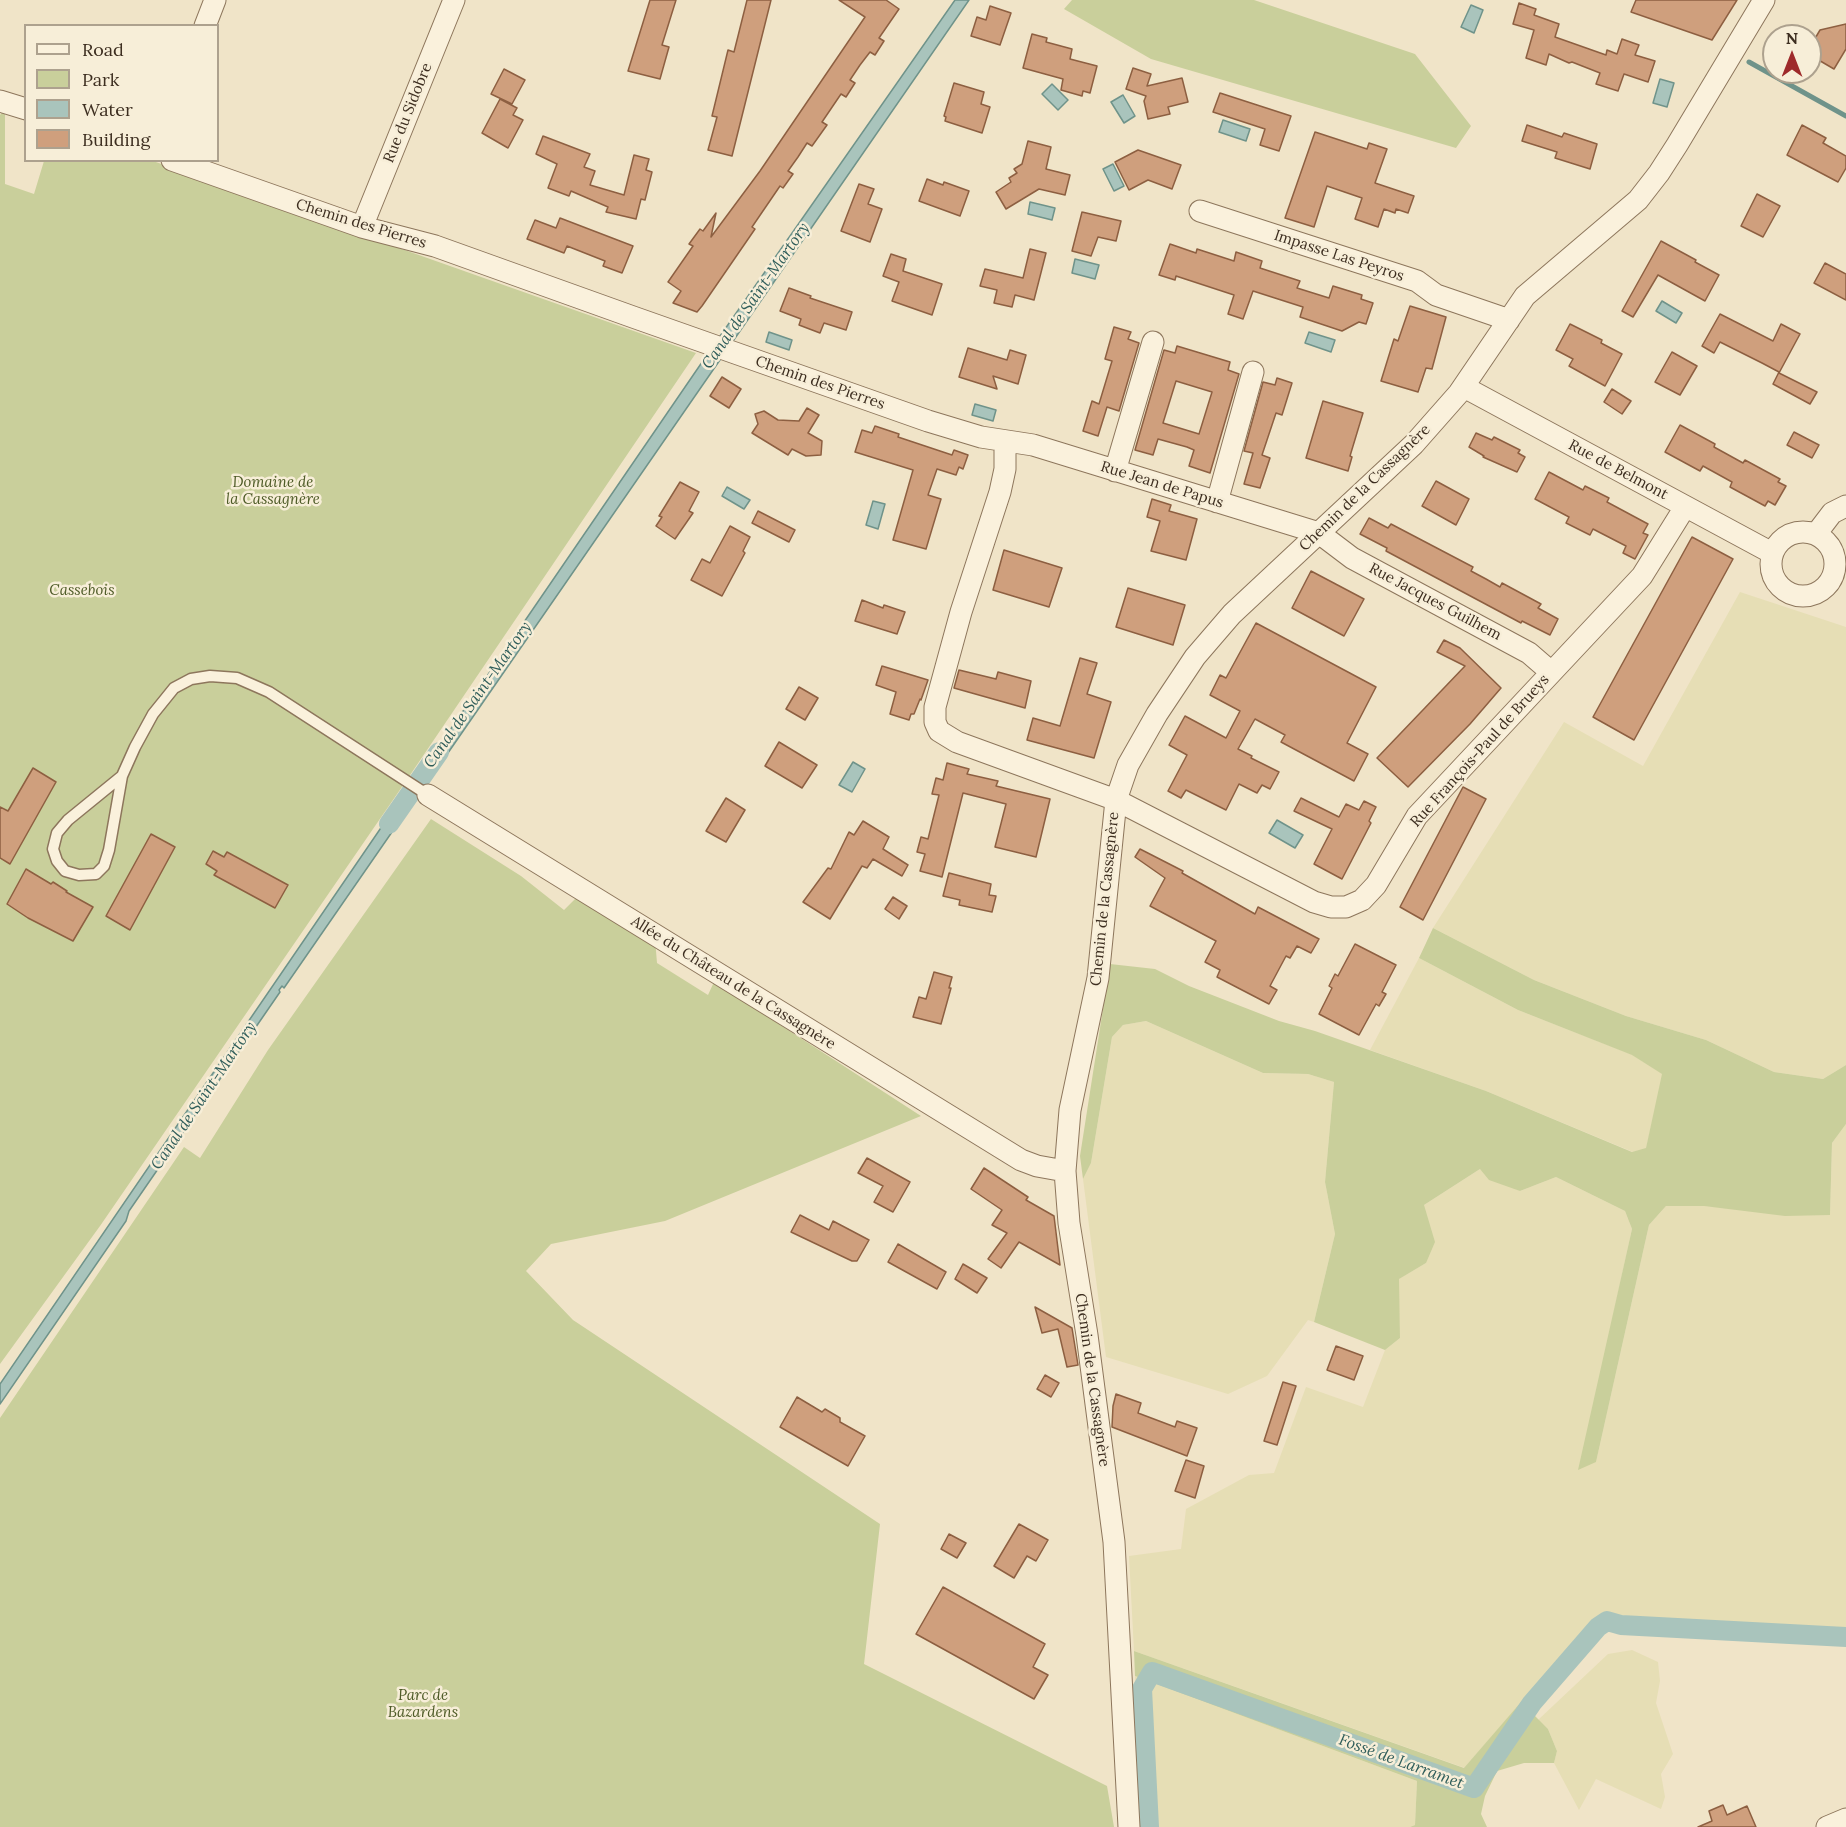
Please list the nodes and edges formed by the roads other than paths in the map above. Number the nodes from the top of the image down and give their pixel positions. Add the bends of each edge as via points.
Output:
1 (214, 0) edge
2 (454, 0) edge
3 (1764, 0) edge
4 (206, 24) edge
5 (0, 101) edge
6 (24, 108) edge
7 (178, 162) edge
8 (1200, 211) dead end
9 (362, 227) junction
10 (1509, 320) junction
11 (1154, 342) dead end
12 (1253, 372) dead end
13 (1464, 387) junction
14 (1005, 441) junction
15 (1115, 471) junction
16 (1217, 502) junction
17 (1846, 506) edge
18 (1685, 507) junction
19 (1319, 533) junction
20 (1816, 534) junction
21 (1773, 554) junction
22 (1551, 672) junction
23 (123, 776) junction
24 (428, 795) joint
25 (1116, 800) junction
26 (1065, 1171) junction
27 (1846, 1819) edge
28 (1129, 1827) edge
29 (1827, 1827) edge

1 - 4 street
2 - 9 street, Rue du Sidobre
3 - 10 street, Chemin de la Cassagnère via 1659,173 1638,200 1525,296
5 - 6 street
7 - 9 street, Chemin des Pierres
8 - 10 street, Impasse Las Peyros via 1417,281 1436,295
9 - 14 street, Chemin des Pierres via 435,246 928,421
10 - 13 street, Chemin de la Cassagnère
11 - 15 street
12 - 16 street
13 - 18 street, Rue de Belmont
13 - 19 street, Chemin de la Cassagnère via 1414,444
14 - 15 street, Rue Jean de Papus via 1033,445
14 - 25 street via 1005,470 958,622 935,707 935,722 939,731 957,742
15 - 16 street, Rue Jean de Papus
16 - 19 street, Rue Jean de Papus
17 - 20 street via 1832,513
18 - 21 street, Rue de Belmont
18 - 22 street, Rue François-Paul de Brueys via 1642,576
19 - 22 street, Rue Jacques Guilhem via 1352,558 1529,653
19 - 25 street, Chemin de la Cassagnère via 1232,614 1195,657 1128,765
20 - 21 street via 1789,535
20 - 21 street via 1828,544 1836,566 1833,578 1822,591 1804,597 1784,590 1772,572
22 - 25 street, Rue François-Paul de Brueys via 1416,816 1376,885 1362,900 1346,907 1314,902
23 - 23 lane via 104,866 96,874 65,871 53,849 57,833
23 - 24 lane, Allée du Château de la Cassagnère via 153,714 174,688 210,675 237,678 269,692
24 - 26 street, Allée du Château de la Cassagnère via 1021,1160
25 - 26 street, Chemin de la Cassagnère via 1098,978 1070,1110
26 - 28 street, Chemin de la Cassagnère via 1114,1542
27 - 29 street

